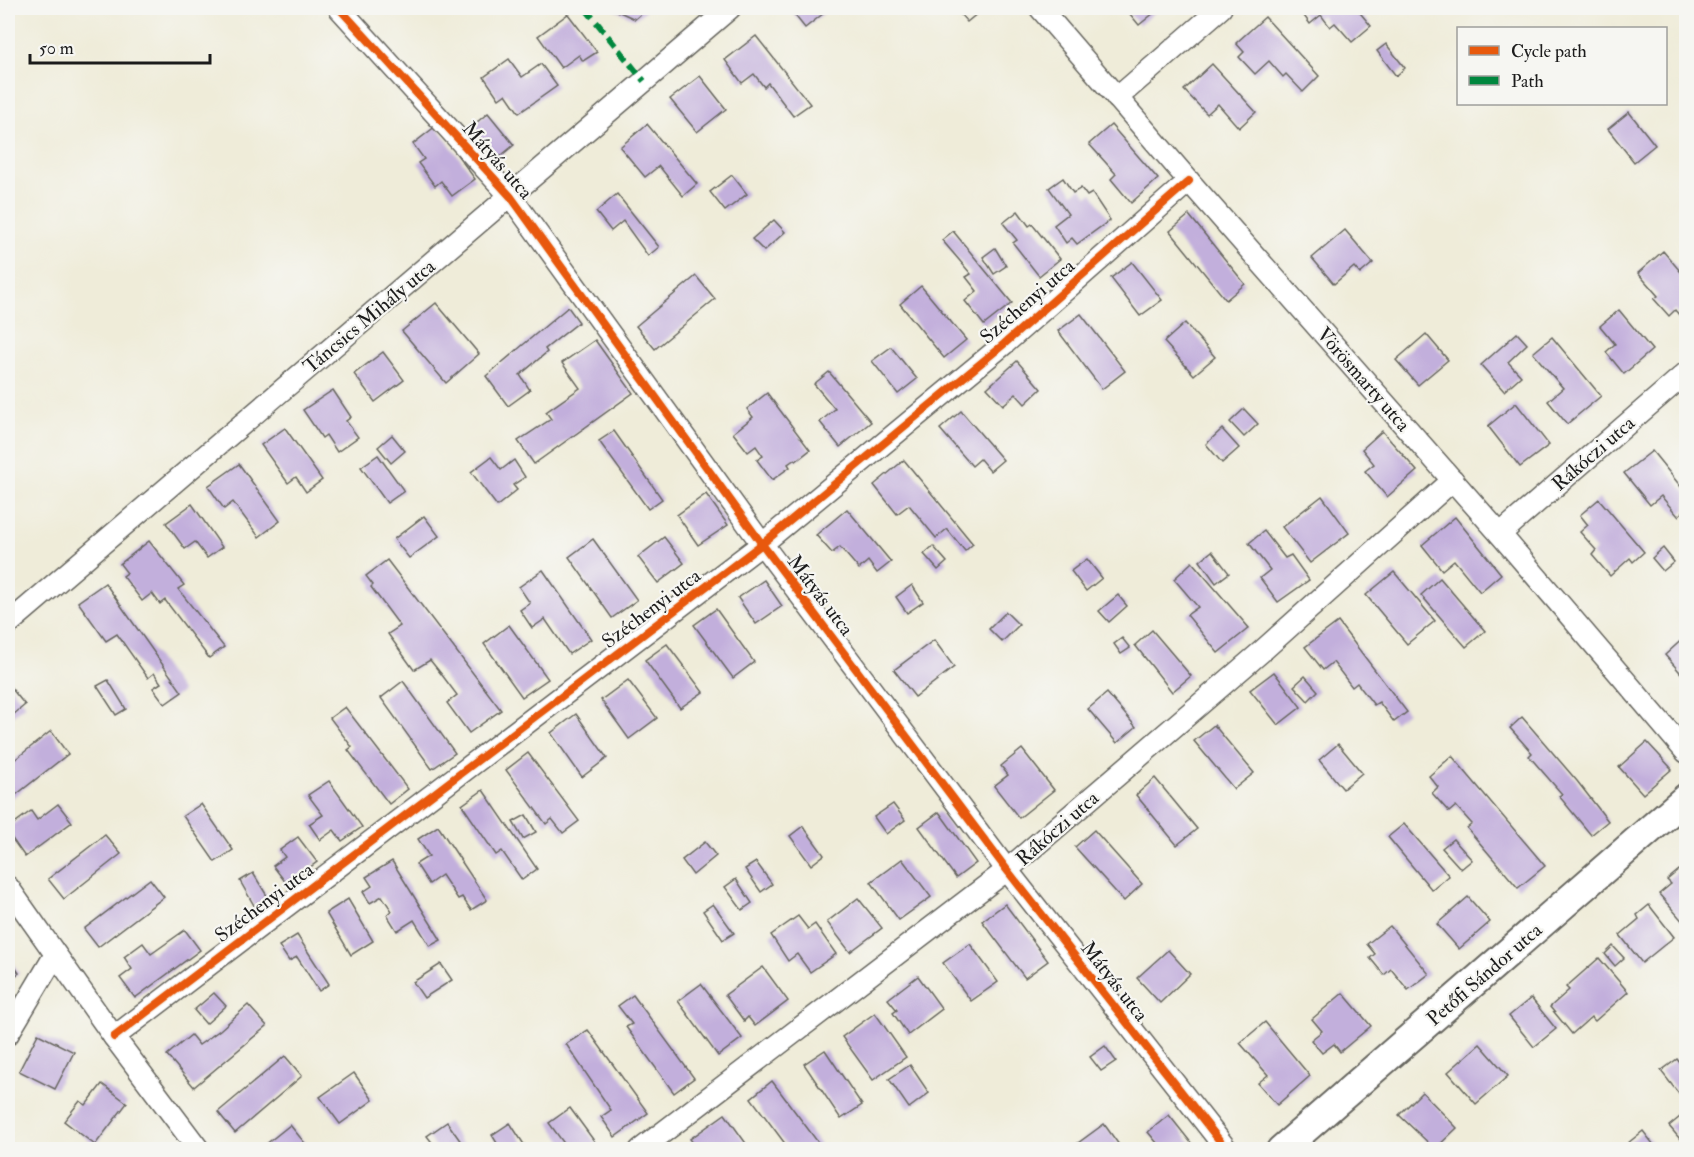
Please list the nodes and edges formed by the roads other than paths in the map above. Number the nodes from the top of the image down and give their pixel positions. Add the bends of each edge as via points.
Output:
1 (339, 8) edge
2 (730, 8) edge
3 (1040, 8) edge
4 (1221, 8) edge
5 (1117, 98) junction
6 (1189, 181) junction
7 (511, 196) junction
8 (1686, 373) edge
9 (1453, 480) junction
10 (1500, 534) junction
11 (762, 544) junction
12 (8, 624) edge
13 (1686, 752) edge
14 (1686, 798) edge
15 (1007, 870) junction
16 (8, 887) edge
17 (55, 955) junction
18 (8, 1034) edge
19 (114, 1037) junction
20 (199, 1149) edge
21 (640, 1149) edge
22 (1227, 1149) edge
23 (1281, 1149) edge

1 - 7 street, Mátyás utca
2 - 7 street, Táncsics Mihály utca
3 - 5 street, Vörösmarty utca
4 - 5 street
5 - 6 street, Vörösmarty utca
6 - 9 street, Vörösmarty utca
6 - 11 street, Széchenyi utca via 1004,344
7 - 11 street, Mátyás utca
7 - 12 street, Táncsics Mihály utca
8 - 10 street, Rákóczi utca
9 - 10 street, Vörösmarty utca
9 - 15 street, Rákóczi utca via 1261,652
10 - 13 street, Vörösmarty utca
11 - 15 street, Mátyás utca
11 - 19 street, Széchenyi utca
14 - 23 main road, Petőfi Sándor utca
15 - 21 street, Rákóczi utca
15 - 22 street, Mátyás utca
16 - 17 street
17 - 18 street
17 - 19 street
19 - 20 street

